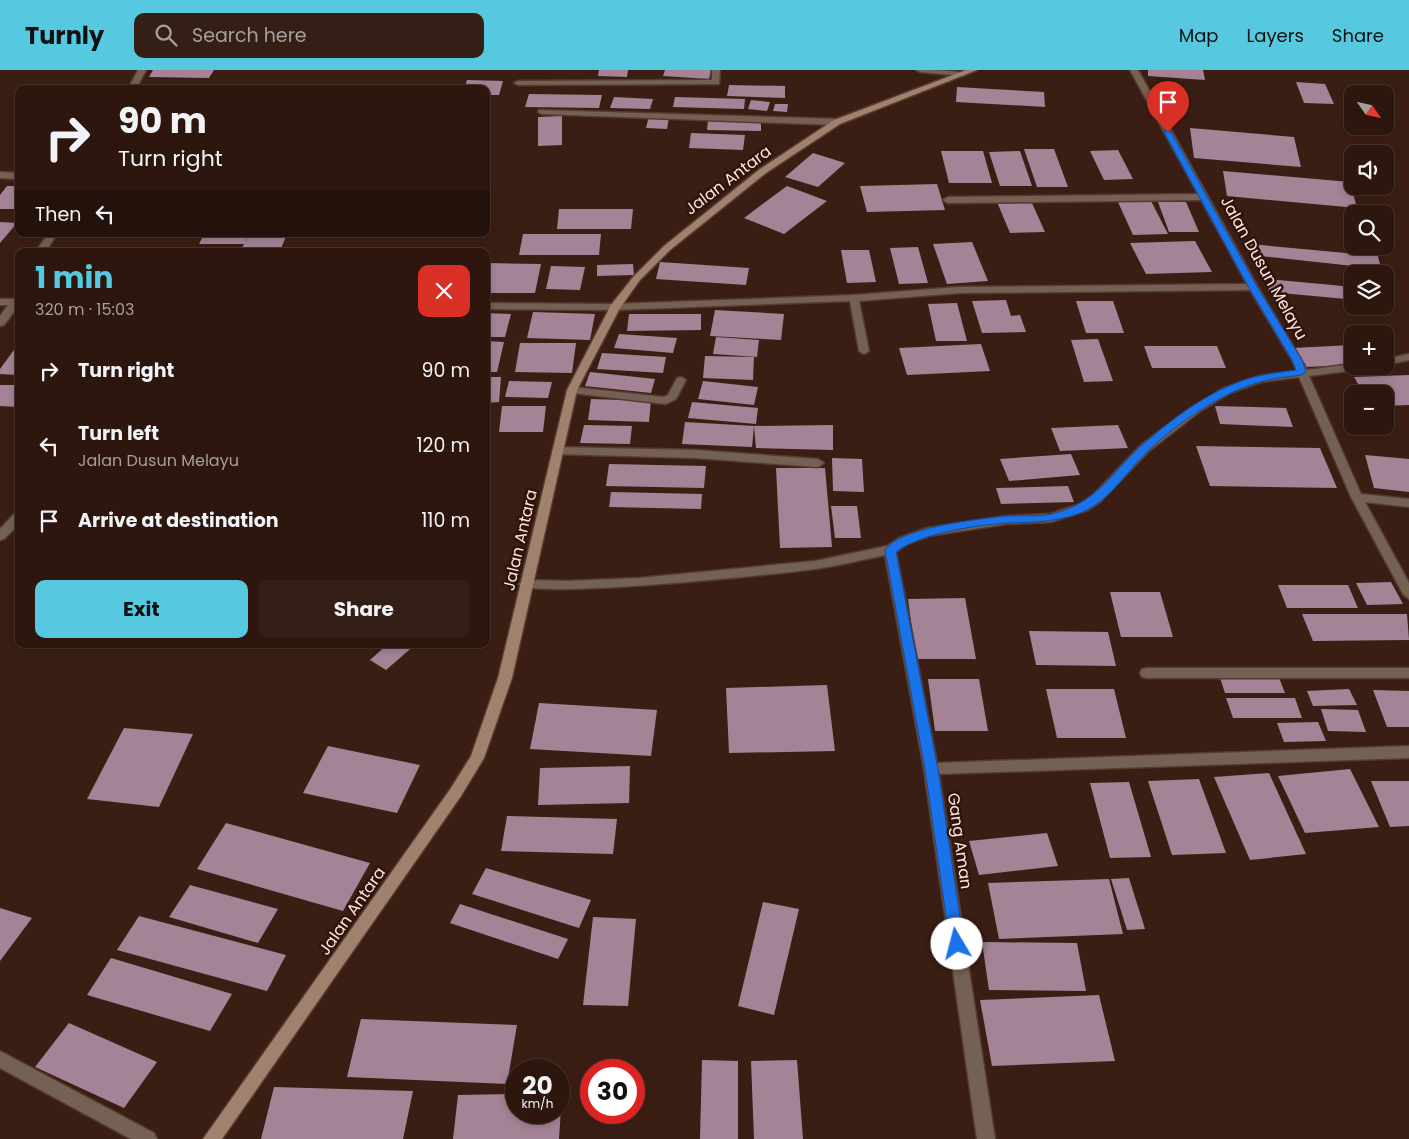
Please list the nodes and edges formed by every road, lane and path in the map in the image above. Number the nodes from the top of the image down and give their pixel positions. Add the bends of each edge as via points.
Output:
1 (142, 70) edge
2 (716, 70) edge
3 (920, 70) edge
4 (1134, 70) edge
5 (968, 72) edge
6 (518, 83) dead end
7 (134, 85) edge
8 (542, 112) dead end
9 (837, 122) junction
10 (0, 175) edge
11 (15, 176) edge
12 (1205, 197) junction
13 (948, 200) dead end
14 (50, 237) edge
15 (43, 248) edge
16 (1253, 288) junction
17 (854, 298) junction
18 (15, 300) edge
19 (0, 302) edge
20 (15, 304) edge
21 (490, 306) edge
22 (615, 307) junction
23 (0, 323) edge
24 (864, 351) dead end
25 (1409, 357) edge
26 (1394, 360) edge
27 (1344, 370) edge
28 (1304, 379) junction
29 (681, 380) dead end
30 (572, 390) junction
31 (558, 451) junction
32 (818, 463) dead end
33 (1358, 497) junction
34 (1409, 502) edge
35 (15, 520) edge
36 (0, 536) edge
37 (890, 550) junction
38 (525, 584) junction
39 (1409, 594) edge
40 (1147, 672) dead end
41 (1409, 673) edge
42 (1409, 752) edge
43 (931, 769) junction
44 (0, 1059) edge
45 (148, 1139) edge
46 (212, 1139) edge
47 (986, 1139) edge

1 - 7 street
2 - 6 street via 716,82
3 - 5 street
4 - 12 street, Jalan Dusun Melayu
5 - 9 street, Jalan Antara
8 - 9 street
9 - 22 street, Jalan Antara via 763,171 712,210 637,278
10 - 11 street
12 - 13 street
12 - 16 street, Jalan Dusun Melayu
14 - 15 street
16 - 17 street via 959,290
16 - 28 street, Jalan Dusun Melayu via 1297,360
17 - 22 street
17 - 24 street
18 - 19 street
20 - 23 street
21 - 22 street
22 - 30 street, Jalan Antara
25 - 26 street
27 - 28 street
28 - 33 street, Jalan Dusun Melayu
28 - 37 street via 1259,379 1226,391 1145,448 1096,499 1078,510 1052,518 1006,520 927,532
29 - 30 street via 672,397 666,401
30 - 31 street, Jalan Antara
31 - 32 street via 695,454
31 - 38 street, Jalan Antara
33 - 34 street
33 - 39 street, Jalan Dusun Melayu
35 - 36 street
37 - 38 street via 815,565 639,582
37 - 43 street, Gang Aman
38 - 46 street, Jalan Antara via 505,678 477,758 452,799
40 - 41 street
42 - 43 street
43 - 47 street, Gang Aman
44 - 45 street

